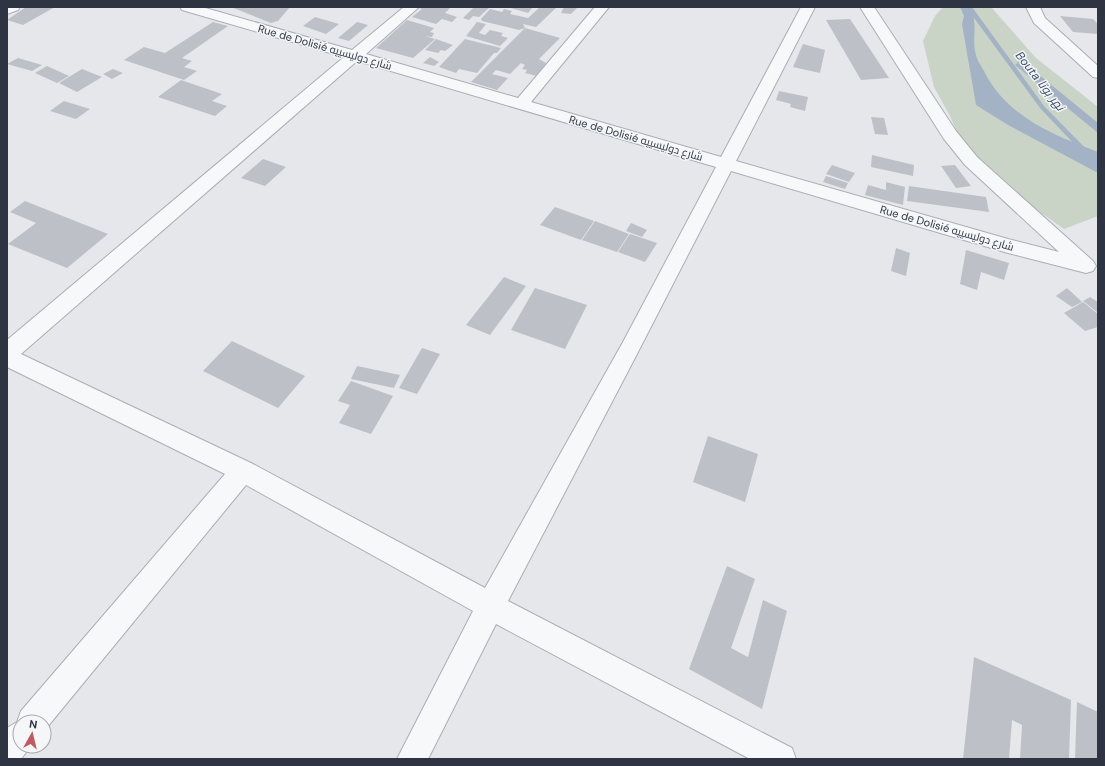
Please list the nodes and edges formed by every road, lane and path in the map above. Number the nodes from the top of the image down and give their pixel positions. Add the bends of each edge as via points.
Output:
1 (13, 7) edge
2 (187, 7) edge
3 (412, 7) edge
4 (602, 7) edge
5 (808, 7) edge
6 (867, 7) edge
7 (1033, 7) edge
8 (7, 10) edge
9 (354, 56) junction
10 (1098, 74) edge
11 (521, 104) junction
12 (725, 164) junction
13 (1092, 269) edge
14 (7, 352) edge
15 (7, 357) edge
16 (243, 471) junction
17 (490, 606) junction
18 (39, 714) edge
19 (412, 759) edge
20 (781, 759) edge

1 - 8 street
2 - 9 street, Rue de Dolisié شارع دوليسييه
3 - 9 street
4 - 11 street
5 - 12 street
6 - 13 street via 950,135 971,161
7 - 10 street via 1039,20
9 - 11 street, Rue de Dolisié شارع دوليسييه
9 - 14 street
11 - 12 street, Rue de Dolisié شارع دوليسييه
12 - 13 street, Rue de Dolisié شارع دوليسييه
12 - 17 street via 626,355
15 - 16 street
16 - 17 street
16 - 18 street
17 - 19 street
17 - 20 street

